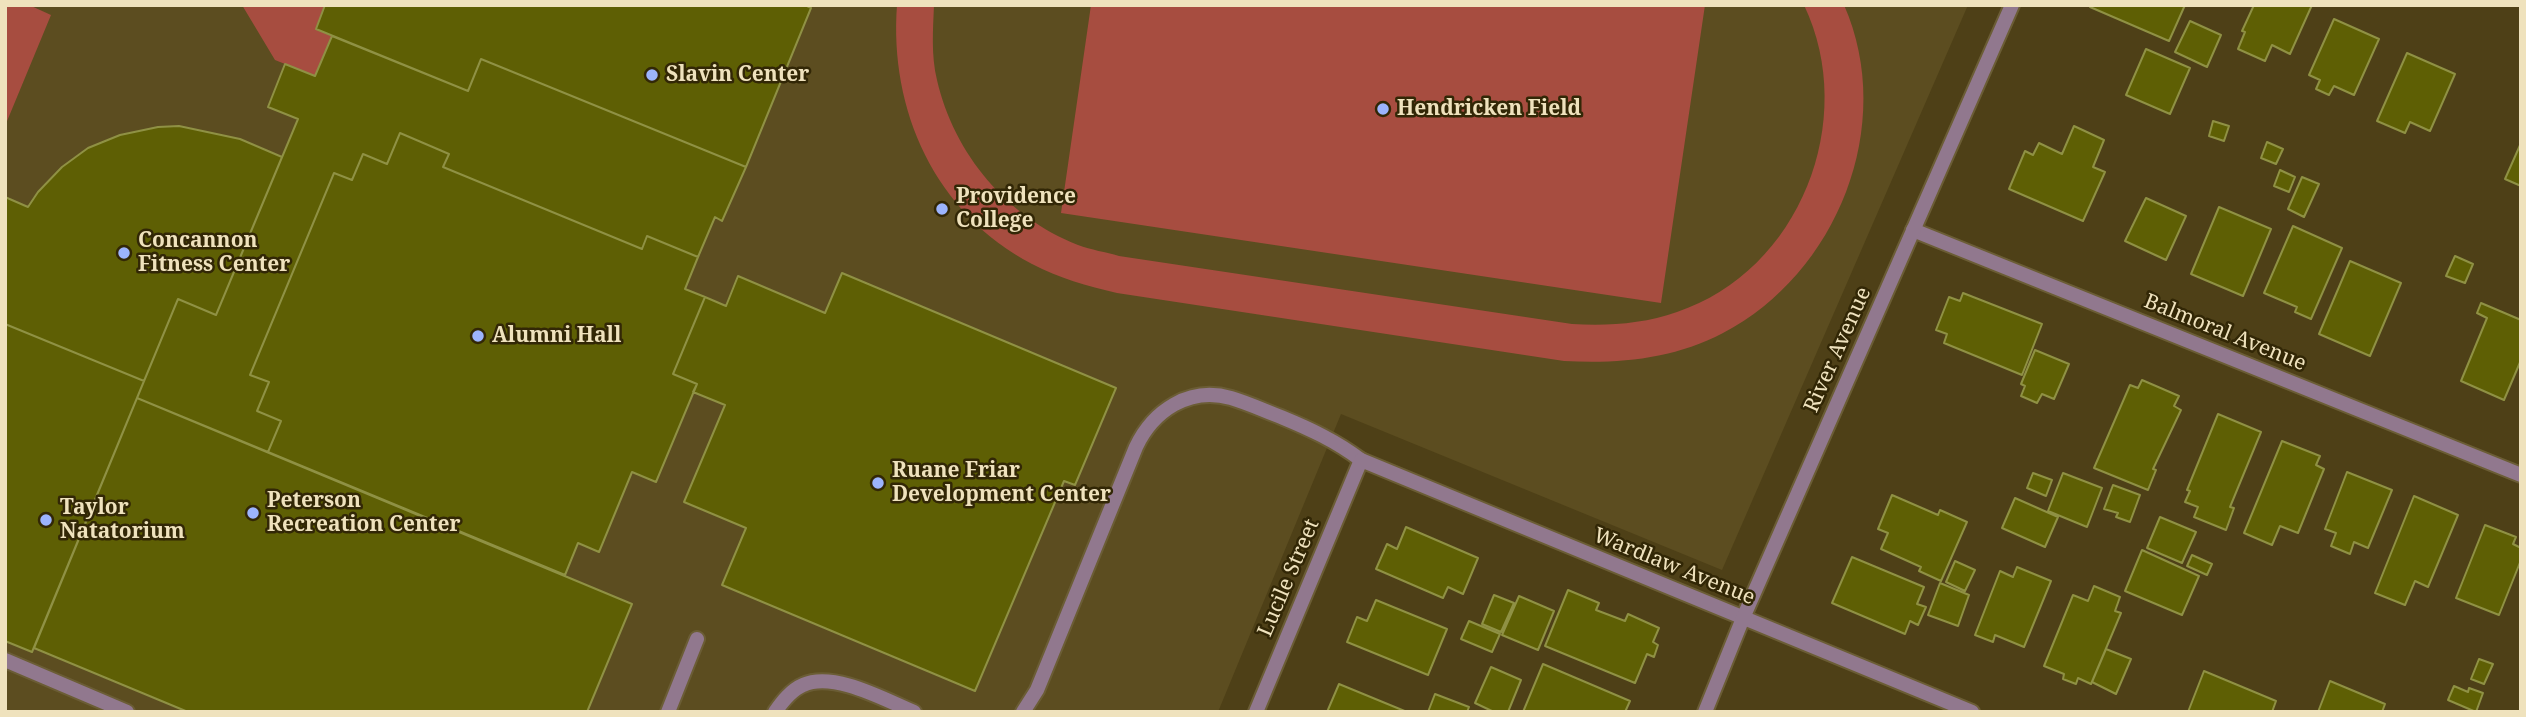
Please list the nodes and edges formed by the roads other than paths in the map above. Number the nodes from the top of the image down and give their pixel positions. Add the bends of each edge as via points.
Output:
1 (2012, 5) edge
2 (1913, 230) junction
3 (1361, 460) junction
4 (2521, 475) edge
5 (1743, 618) junction
6 (697, 639) dead end
7 (5, 660) edge
8 (127, 712) edge
9 (668, 712) edge
10 (775, 712) edge
11 (914, 712) edge
12 (1023, 712) edge
13 (1256, 712) edge
14 (1704, 712) edge
15 (1972, 712) edge

1 - 2 street, River Avenue
2 - 4 street, Balmoral Avenue
2 - 5 street, River Avenue
3 - 5 street, Wardlaw Avenue
3 - 12 street, Wardlaw Avenue via 1321,434 1229,397 1185,399 1159,414 1136,447 1037,690
3 - 13 street, Lucile Street
5 - 14 street, River Avenue
5 - 15 street, Wardlaw Avenue
6 - 9 street
7 - 8 street
10 - 11 street via 804,684 829,681

